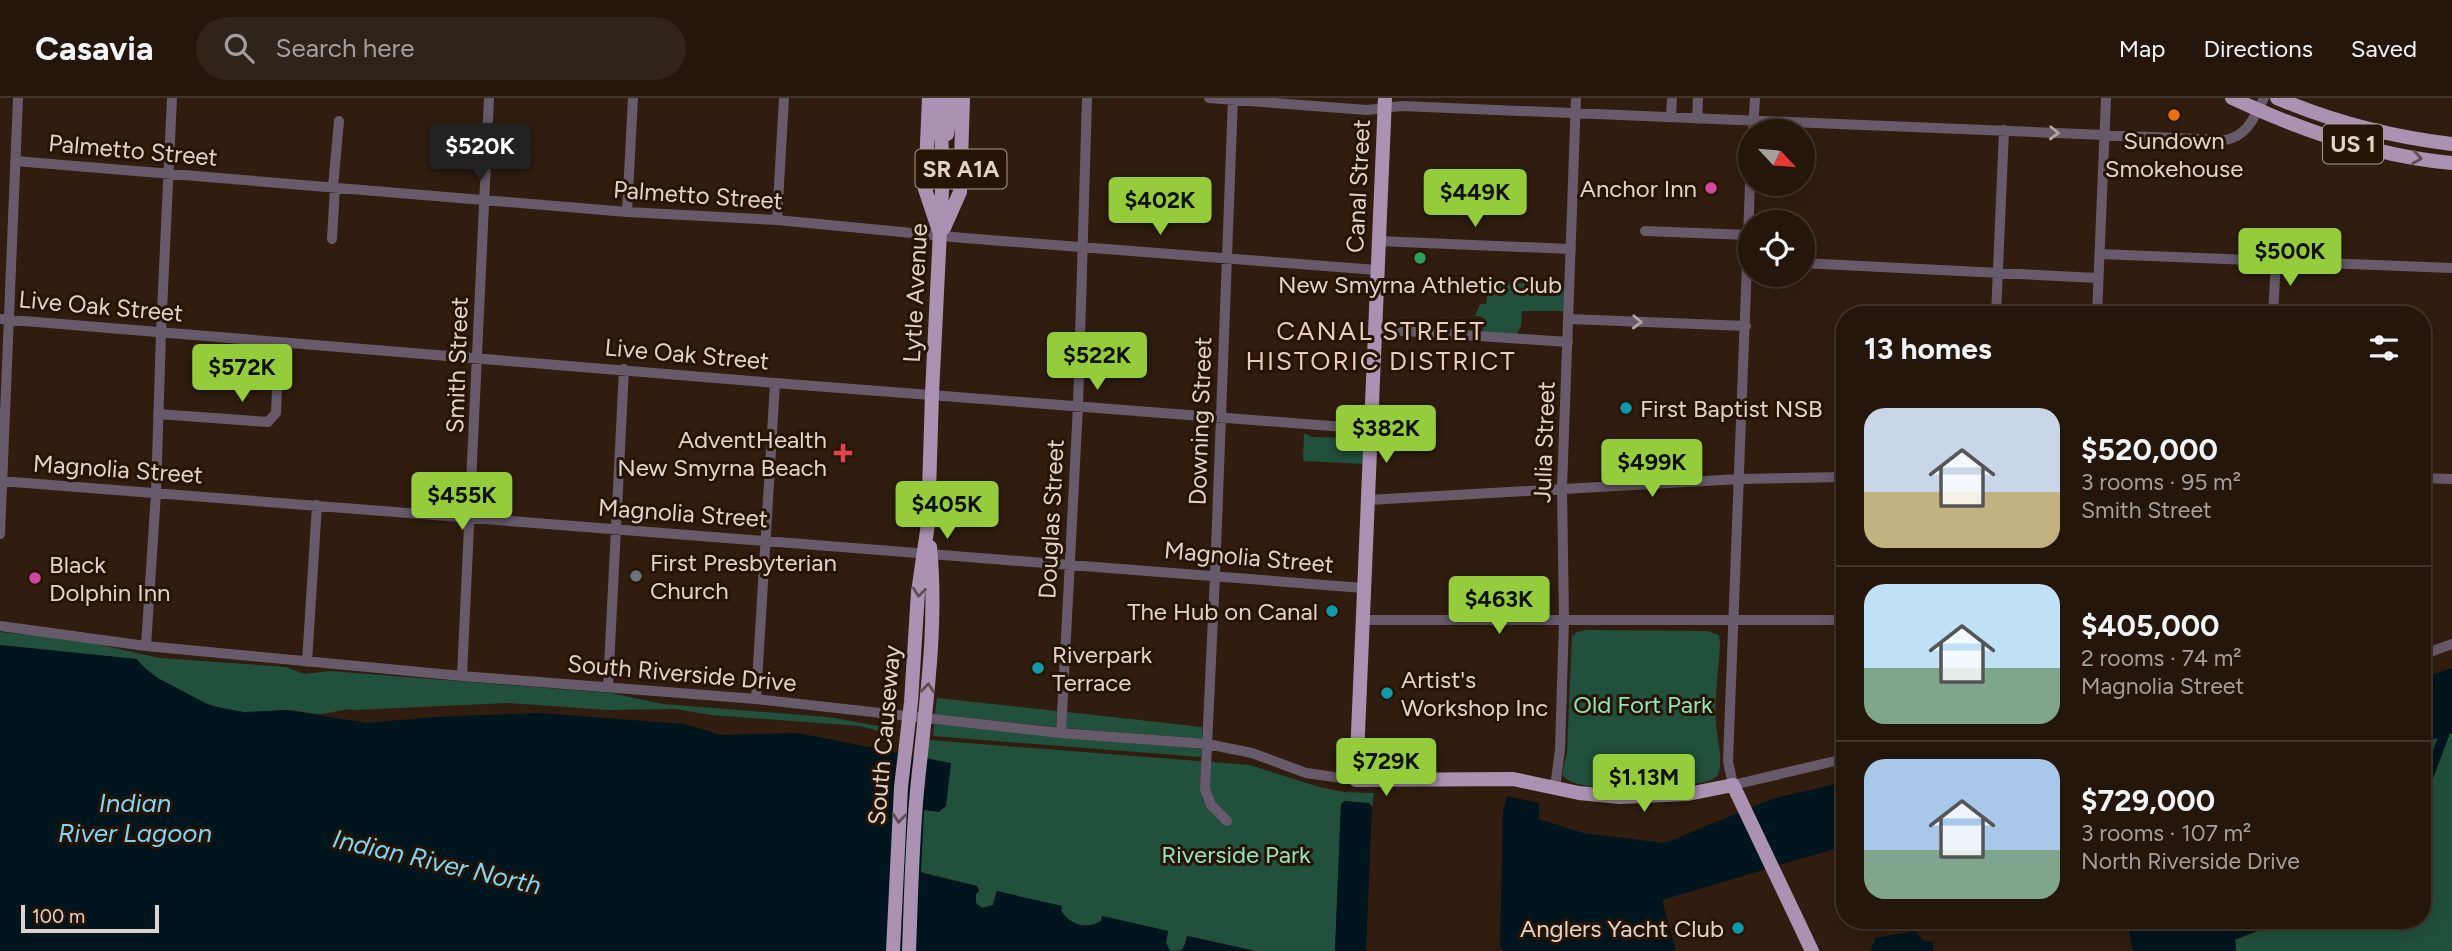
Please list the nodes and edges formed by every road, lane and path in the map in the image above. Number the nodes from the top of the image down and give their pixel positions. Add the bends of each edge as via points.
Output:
1 (18, 98) edge
2 (172, 98) edge
3 (489, 98) edge
4 (633, 98) edge
5 (785, 98) edge
6 (929, 98) edge
7 (939, 98) edge
8 (953, 98) edge
9 (963, 98) edge
10 (1087, 98) edge
11 (1209, 98) edge
12 (1576, 98) edge
13 (1672, 98) edge
14 (1698, 98) edge
15 (1755, 98) edge
16 (2106, 98) edge
17 (2232, 98) edge
18 (2277, 98) edge
19 (1233, 99) edge
20 (1385, 103) edge
21 (2261, 104) edge
22 (1576, 114) junction
23 (1671, 117) junction
24 (1697, 118) junction
25 (1754, 119) edge
26 (339, 121) dead end
27 (1738, 124) edge
28 (1815, 127) edge
29 (2004, 130) junction
30 (2105, 134) junction
31 (2452, 144) edge
32 (944, 152) junction
33 (16, 161) junction
34 (2452, 163) edge
35 (169, 174) junction
36 (334, 187) junction
37 (484, 200) junction
38 (626, 212) junction
39 (777, 220) junction
40 (1644, 231) dead end
41 (1738, 235) edge
42 (941, 236) junction
43 (331, 239) dead end
44 (1378, 241) junction
45 (1084, 248) junction
46 (1571, 248) junction
47 (2100, 254) junction
48 (1227, 258) junction
49 (2276, 260) junction
50 (1815, 265) edge
51 (2452, 268) edge
52 (1377, 270) junction
53 (1997, 273) junction
54 (2098, 278) junction
55 (1748, 287) edge
56 (1996, 306) edge
57 (2098, 306) edge
58 (2273, 306) edge
59 (5, 319) edge
60 (1569, 319) junction
61 (1746, 326) junction
62 (1375, 330) junction
63 (160, 333) junction
64 (279, 342) junction
65 (1568, 342) junction
66 (478, 358) junction
67 (624, 369) junction
68 (775, 383) junction
69 (932, 394) junction
70 (1078, 406) junction
71 (158, 414) junction
72 (1220, 417) junction
73 (1370, 429) junction
74 (1836, 477) edge
75 (2431, 478) edge
76 (1740, 479) junction
77 (2452, 479) edge
78 (2, 481) edge
79 (1562, 488) junction
80 (156, 493) junction
81 (1368, 500) junction
82 (317, 505) junction
83 (471, 517) junction
84 (928, 524) junction
85 (614, 530) junction
86 (0, 534) edge
87 (766, 539) junction
88 (1070, 564) junction
89 (1215, 575) junction
90 (1363, 588) junction
91 (1363, 620) junction
92 (1564, 620) junction
93 (1836, 620) edge
94 (1732, 621) junction
95 (0, 626) edge
96 (2452, 644) edge
97 (146, 646) junction
98 (2431, 652) edge
99 (307, 662) junction
100 (463, 676) junction
101 (608, 687) junction
102 (756, 699) junction
103 (1061, 733) junction
104 (1207, 744) junction
105 (1836, 762) edge
106 (1356, 780) junction
107 (1733, 785) junction
108 (1555, 788) junction
109 (1227, 821) dead end
110 (893, 951) edge
111 (909, 951) edge
112 (1812, 951) edge

1 - 33 street
2 - 35 street
3 - 37 street, Smith Street
4 - 38 street
5 - 39 street
6 - 42 main road, SR A1A via 925,189
7 - 32 main road, Lytle Avenue
8 - 32 main road, Lytle Avenue
9 - 42 main road, SR A1A via 960,192
10 - 45 street, Douglas Street
11 - 19 street
12 - 22 street, Julia Street
13 - 23 street
14 - 24 street
15 - 25 street
16 - 30 street
17 - 21 main road, US 1
18 - 31 main road, US 1 via 2369,129
19 - 20 street via 1367,110
19 - 48 street, Downing Street
20 - 22 street
20 - 44 main road, Canal Street
21 - 30 street via 2244,133 2225,140
21 -> 34 main road, US 1 via 2302,128 2349,143
22 - 23 street
22 - 46 street, Julia Street
23 - 24 street
24 - 27 street
26 - 36 street
28 - 29 street
29 -> 30 street
29 - 53 street
30 - 47 street
32 - 42 main road, Lytle Avenue
33 - 35 street, Palmetto Street
33 - 59 street
35 - 36 street, Palmetto Street
35 - 63 street
36 - 37 street, Palmetto Street
36 - 43 street
37 - 38 street, Palmetto Street
37 - 66 street, Smith Street
38 - 39 street, Palmetto Street
39 - 42 street, Palmetto Street
40 - 41 street
42 - 45 street, Palmetto Street
42 - 69 main road, Lytle Avenue / SR A1A
44 - 46 street
44 - 52 main road, Canal Street
45 - 48 street, Palmetto Street
45 - 70 street, Douglas Street
46 - 60 street, Julia Street
47 - 49 street
47 - 54 street
48 - 52 street, Palmetto Street
48 - 72 street, Downing Street
49 - 51 street
49 - 58 street
50 - 53 street
52 - 62 main road, Canal Street
53 - 54 street
53 - 56 street
54 - 57 street
55 - 61 street
59 - 63 street, Live Oak Street
59 - 78 street
60 -> 61 street
60 - 65 street, Julia Street
61 - 76 street
62 - 65 street
62 - 73 main road, Canal Street
63 - 64 street, Live Oak Street
63 - 71 street
64 - 66 street, Live Oak Street
64 - 71 street via 276,413 268,422
65 - 79 street, Julia Street
66 - 67 street, Live Oak Street
66 - 83 street, Smith Street
67 - 68 street, Live Oak Street
67 - 85 street
68 - 69 street, Live Oak Street
68 - 87 street
69 - 70 street, Live Oak Street
69 - 84 main road, South Causeway / SR A1A
70 - 72 street, Live Oak Street
70 - 88 street, Douglas Street
71 - 80 street
72 - 73 street, Live Oak Street
72 - 89 street, Downing Street
73 - 81 main road, Canal Street
74 - 76 street
75 - 77 street
76 - 79 street
76 - 94 street
78 - 80 street, Magnolia Street
78 - 86 street
79 - 81 street
79 - 92 street, Julia Street
80 - 82 street, Magnolia Street
80 - 97 street
81 - 90 main road, Canal Street
82 - 83 street, Magnolia Street
82 - 99 street
83 - 85 street, Magnolia Street
83 - 100 street, Smith Street
84 -> 110 main road, South Causeway / SR A1A, bridge via 901,787
111 -> 84 main road, South Causeway / SR A1A, bridge via 934,593
85 - 87 street, Magnolia Street
85 - 101 street
87 - 88 street, Magnolia Street
87 - 102 street
88 - 89 street, Magnolia Street
88 - 103 street, Douglas Street
89 - 90 street, Magnolia Street
89 - 104 street, Downing Street
90 - 91 main road, Canal Street
91 - 92 street
91 - 106 main road, Canal Street
92 - 94 street
92 - 108 street, Julia Street
93 - 94 street
94 - 107 street via 1728,761
95 - 97 street, South Riverside Drive
96 - 98 street
97 - 99 street, South Riverside Drive
99 - 100 street, South Riverside Drive
100 - 101 street, South Riverside Drive
101 - 102 street, South Riverside Drive
102 - 103 street, South Riverside Drive
103 - 104 street, South Riverside Drive
104 - 106 street, South Riverside Drive via 1252,753 1306,773
104 - 109 street, Downing Street via 1205,789 1210,804
105 - 107 street
106 - 108 main road via 1513,779
107 - 108 main road via 1688,794 1620,797
107 - 112 main road

